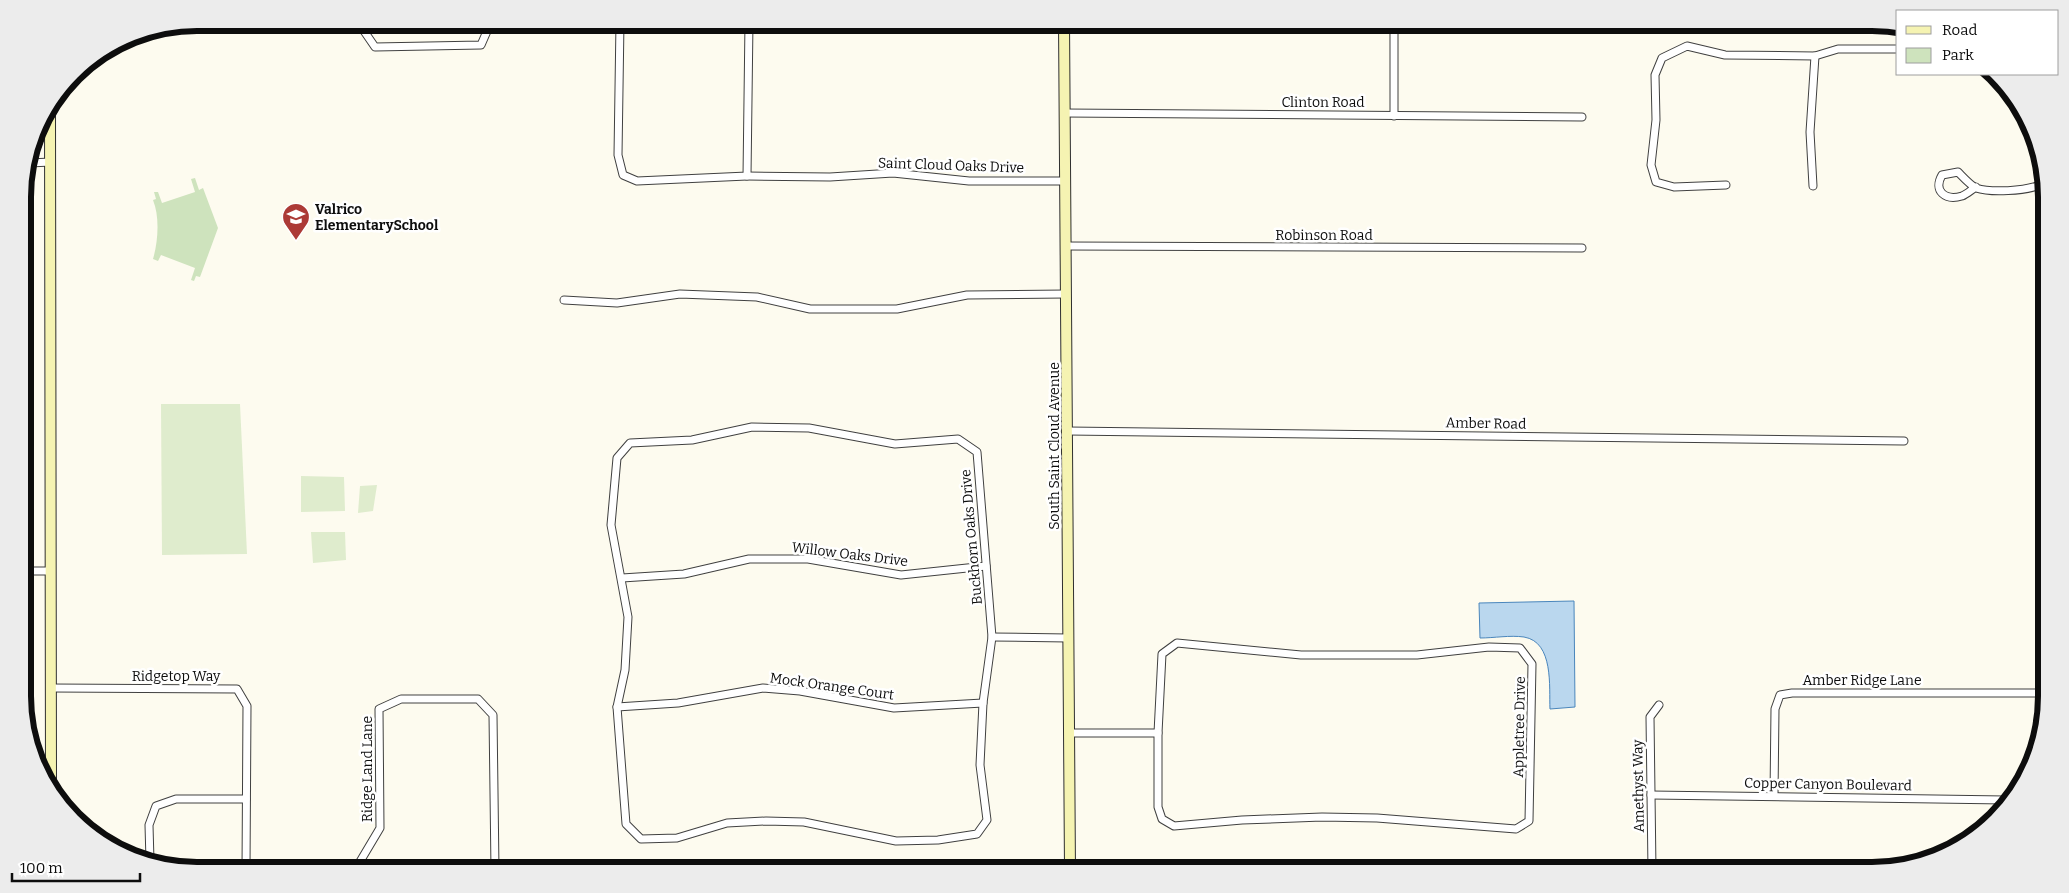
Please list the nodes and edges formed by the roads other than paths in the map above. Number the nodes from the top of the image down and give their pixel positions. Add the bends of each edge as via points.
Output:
1 (364, 31) edge
2 (487, 31) edge
3 (620, 31) edge
4 (749, 31) edge
5 (1064, 31) edge
6 (1394, 31) edge
7 (1896, 49) edge
8 (1815, 56) junction
9 (1064, 113) junction
10 (1394, 116) junction
11 (1582, 118) dead end
12 (50, 120) edge
13 (51, 162) junction
14 (35, 163) edge
15 (746, 176) junction
16 (1064, 181) junction
17 (1726, 185) dead end
18 (1813, 186) dead end
19 (2037, 186) edge
20 (1976, 188) junction
21 (1066, 246) junction
22 (1582, 248) dead end
23 (1066, 294) junction
24 (564, 300) dead end
25 (1068, 431) junction
26 (1904, 440) dead end
27 (986, 566) junction
28 (31, 571) edge
29 (51, 571) junction
30 (622, 578) junction
31 (992, 637) junction
32 (1068, 638) junction
33 (51, 688) junction
34 (2038, 694) edge
35 (984, 703) junction
36 (1659, 705) dead end
37 (617, 707) junction
38 (1069, 733) junction
39 (1158, 733) junction
40 (51, 773) edge
41 (1651, 795) junction
42 (1774, 796) junction
43 (246, 799) junction
44 (2000, 800) edge
45 (150, 855) edge
46 (1070, 861) edge
47 (1652, 861) edge
48 (246, 862) edge
49 (360, 862) edge
50 (495, 862) edge

1 - 2 street via 375,47 481,45
3 - 15 street, Saint Cloud Oaks Drive via 618,155 623,175 638,181
4 - 15 street
5 - 9 street, South Saint Cloud Avenue
6 - 10 street
7 - 8 street via 1838,49
8 - 17 street via 1725,55 1687,46 1662,58 1655,75 1656,120 1651,165 1656,182 1674,187
8 - 18 street via 1810,132
9 - 10 street, Clinton Road
9 - 16 street, South Saint Cloud Avenue
10 - 11 street, Clinton Road
12 - 13 street
13 - 14 street
13 - 29 street
15 - 16 street, Saint Cloud Oaks Drive via 830,177 893,173 969,181
16 - 21 street, South Saint Cloud Avenue
19 - 20 street via 2030,190 2004,191
20 - 20 street via 1958,172 1942,175 1938,182 1939,190 1951,198 1963,196
21 - 22 street, Robinson Road
21 - 23 street, South Saint Cloud Avenue
23 - 24 street via 966,295 897,309 810,309 756,297 689,295 617,303
23 - 25 street, South Saint Cloud Avenue
25 - 26 street, Amber Road
25 - 32 street, South Saint Cloud Avenue
27 - 30 street, Willow Oaks Drive via 901,576 808,559 749,558 684,574
27 - 30 street, Buckhorn Oaks Drive via 977,452 958,439 895,444 809,428 752,427 692,440 630,443 617,458 611,525
27 - 31 street, Buckhorn Oaks Drive
28 - 29 street
29 - 33 street
30 - 37 street, Buckhorn Oaks Drive via 628,617 625,670
31 - 32 street
31 - 35 street, Buckhorn Oaks Drive
32 - 38 street, South Saint Cloud Avenue
33 - 40 street
33 - 43 street, Ridgetop Way via 237,689 247,706
34 - 42 street, Amber Ridge Lane via 1780,695 1775,709
35 - 37 street, Mock Orange Court via 894,708 800,691 763,688 678,703
35 - 37 street, Buckhorn Oaks Drive via 980,765 987,820 977,834 938,840 896,841 804,822 766,821 727,823 677,838 641,839 626,824
36 - 41 street, Amethyst Way via 1650,717
38 - 39 street
38 - 46 street, South Saint Cloud Avenue
39 - 39 street, Appletree Drive via 1162,654 1177,643 1301,655 1417,655 1490,647 1520,648 1532,664 1529,821 1516,829 1322,817 1174,826 1162,819 1158,807
41 - 42 street, Copper Canyon Boulevard
41 - 47 street, Amethyst Way
42 - 44 street, Copper Canyon Boulevard
43 - 45 street via 176,799 156,806 149,824
43 - 48 street, Ridgetop Way
49 - 50 street, Ridge Land Lane via 380,828 380,709 401,699 478,698 493,715

